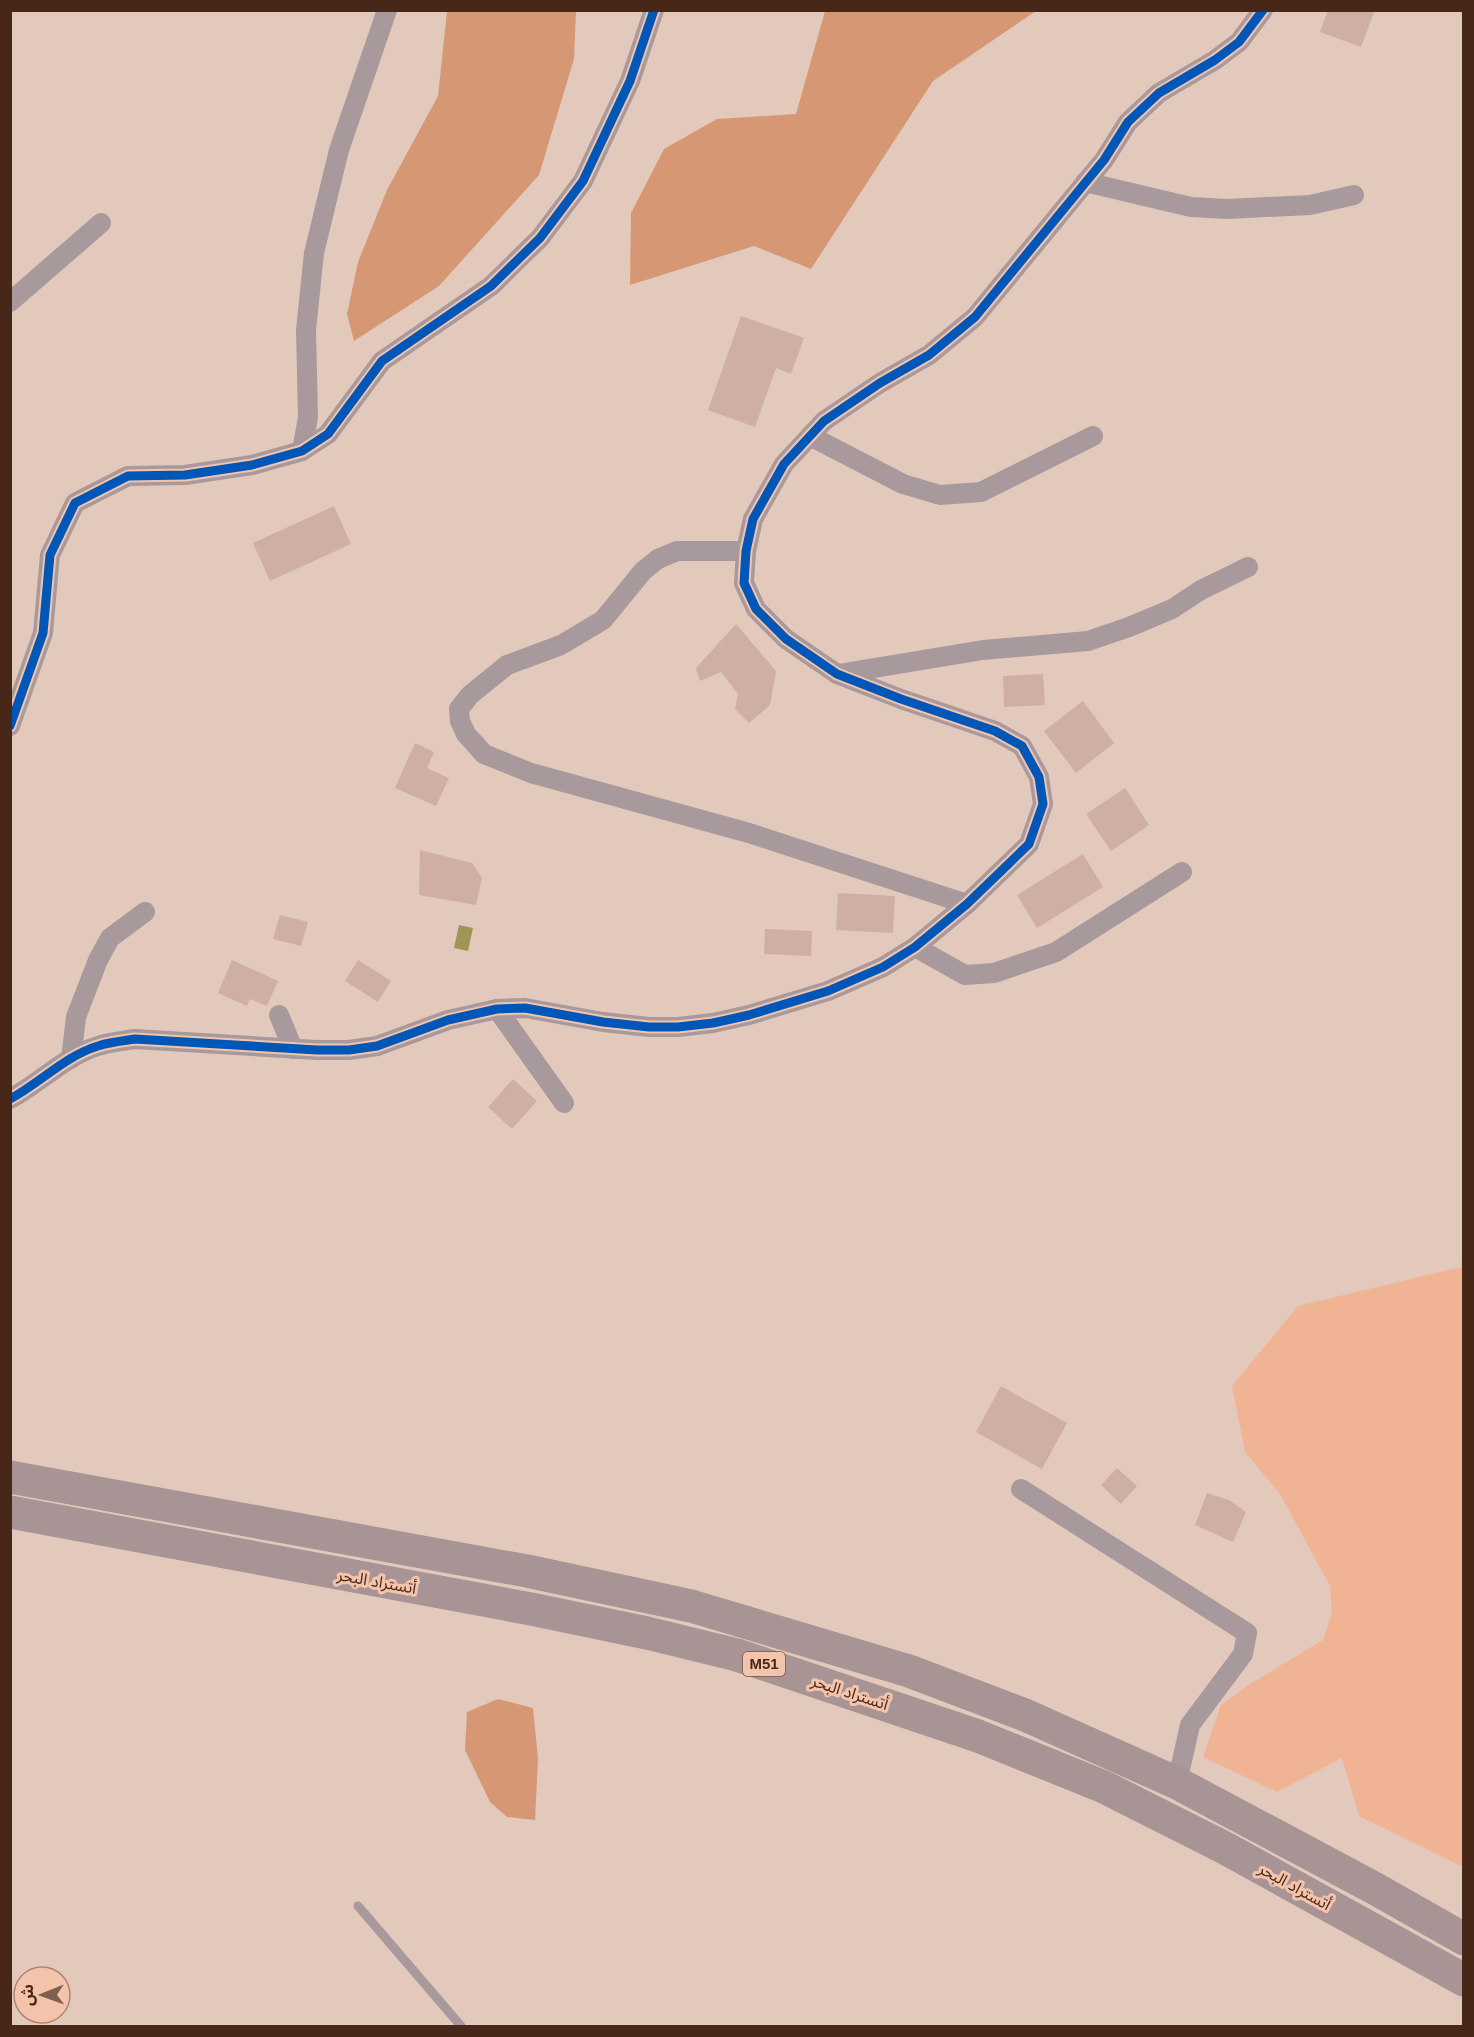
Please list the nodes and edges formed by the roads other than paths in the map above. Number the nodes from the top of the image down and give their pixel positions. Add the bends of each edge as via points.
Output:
1 (387, 10) edge
2 (654, 10) edge
3 (1263, 10) edge
4 (1085, 182) junction
5 (1354, 195) dead end
6 (101, 223) dead end
7 (10, 302) edge
8 (810, 436) junction
9 (1093, 436) dead end
10 (302, 451) junction
11 (746, 551) junction
12 (1248, 567) dead end
13 (837, 674) junction
14 (10, 726) edge
15 (1182, 872) dead end
16 (967, 903) junction
17 (145, 912) dead end
18 (915, 947) junction
19 (497, 1009) junction
20 (279, 1015) dead end
21 (293, 1049) junction
22 (71, 1059) junction
23 (10, 1099) edge
24 (564, 1103) dead end
25 (10, 1477) edge
26 (1021, 1489) dead end
27 (10, 1512) edge
28 (1177, 1783) junction
29 (358, 1906) dead end
30 (1464, 1939) edge
31 (1464, 1980) edge
32 (461, 2026) edge

1 - 10 street via 339,150 314,253 306,330 308,417
2 - 10 street via 630,81 583,181 540,238 490,286 382,361 328,434
3 - 4 street via 1239,42 1159,93 1128,122
4 - 5 street via 1191,207 1227,209 1310,204
4 - 8 street via 975,317 929,355 880,382 824,421
6 - 7 street
8 - 9 street via 903,484 940,495 981,492
8 - 11 street via 784,464 753,519
10 - 14 street via 241,467 185,475 128,476 75,503 50,555 43,633
11 - 13 street via 744,583 756,609 786,639
11 - 16 street via 677,551 658,559 643,571 603,620 561,645 507,665 470,694 459,709 466,734 484,754 531,773 749,833
12 - 13 street via 1172,609 1088,641 983,650
13 - 16 street via 995,731 1022,746 1039,777 1043,804 1029,844
15 - 18 street via 1056,952 994,973 965,975
16 - 18 street
17 - 22 street via 111,938 98,960 76,1017
18 - 19 street via 883,967 828,991 713,1023 649,1027 525,1008
19 - 21 street via 448,1020 377,1046
19 - 24 street
20 - 21 street
21 - 22 street via 135,1039 95,1046
22 - 23 street
25 - 28 highway, M51 via 527,1570 691,1606 909,1671 1025,1715
26 - 28 street via 1247,1634 1243,1654 1190,1725
27 - 31 highway, أتستراد البحر / M51 via 531,1609 737,1655 978,1736 1104,1787 1225,1848
28 - 30 highway, M51
29 - 32 lane

